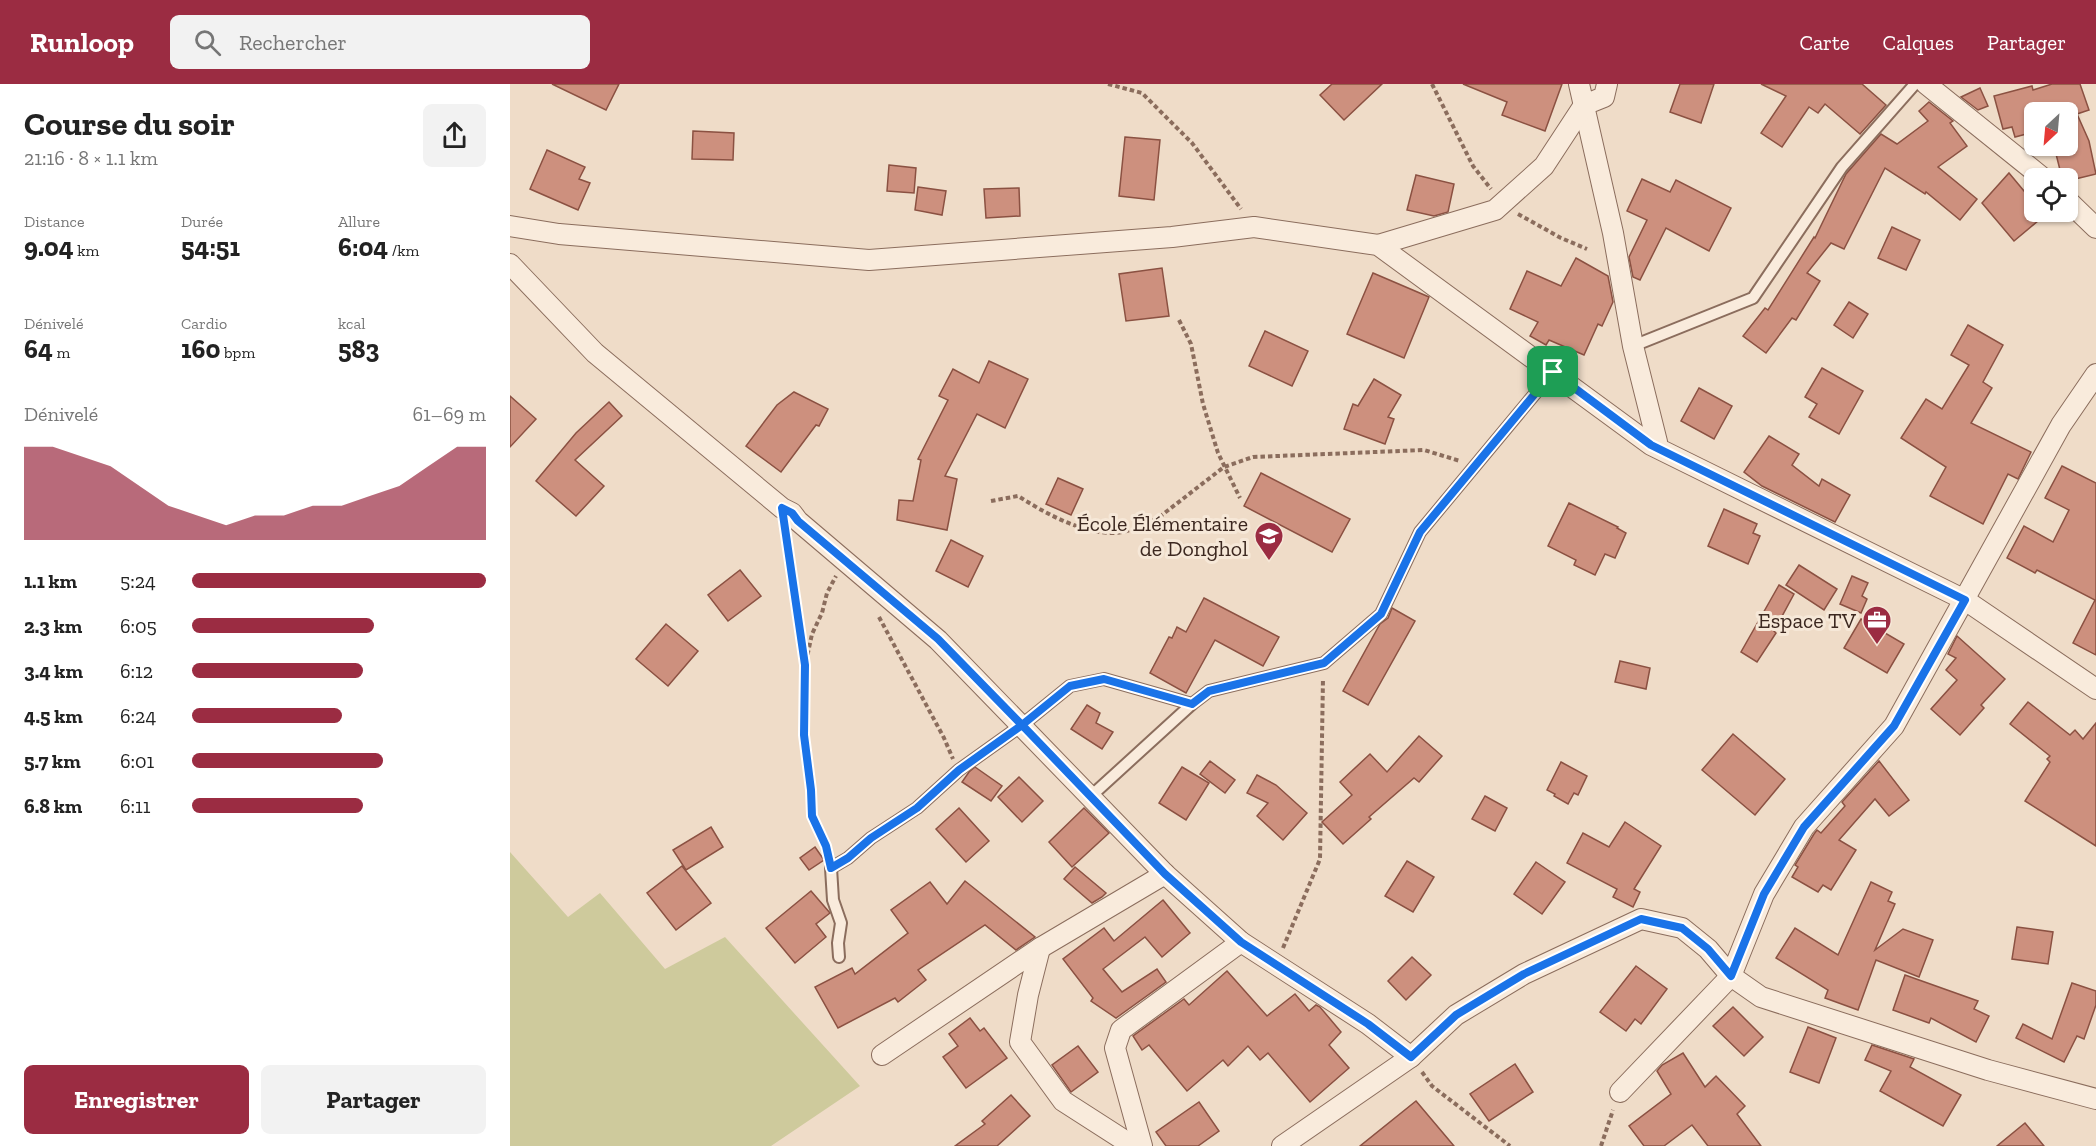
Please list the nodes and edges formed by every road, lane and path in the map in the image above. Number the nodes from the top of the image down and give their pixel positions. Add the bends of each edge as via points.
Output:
1 (1108, 84) edge
2 (1579, 84) edge
3 (1607, 84) edge
4 (1915, 84) edge
5 (1926, 84) edge
6 (1584, 105) junction
7 (2031, 168) edge
8 (2078, 211) edge
9 (510, 226) edge
10 (1254, 227) junction
11 (2096, 228) edge
12 (1378, 245) junction
13 (510, 264) edge
14 (1179, 320) dead end
15 (1633, 346) junction
16 (1553, 372) junction
17 (2096, 374) edge
18 (1656, 447) junction
19 (1475, 465) junction
20 (1224, 467) junction
21 (1240, 498) dead end
22 (992, 501) dead end
23 (782, 508) junction
24 (844, 560) junction
25 (1965, 600) junction
26 (878, 612) dead end
27 (1324, 663) junction
28 (805, 665) junction
29 (2096, 689) edge
30 (1192, 704) junction
31 (1022, 725) junction
32 (959, 770) junction
33 (1090, 797) junction
34 (831, 868) junction
35 (1165, 874) junction
36 (1241, 942) junction
37 (1040, 948) junction
38 (839, 957) dead end
39 (1275, 966) junction
40 (1731, 976) junction
41 (882, 1055) dead end
42 (1411, 1057) junction
43 (1620, 1092) joint
44 (2096, 1099) edge
45 (1133, 1146) edge
46 (1142, 1146) edge
47 (1282, 1146) edge
48 (1510, 1146) edge
49 (1601, 1146) edge

1 - 10 path via 1142,93 1192,142
2 - 6 street
3 - 6 street via 1604,97
4 - 15 lane via 1842,167 1753,298
5 - 7 street
6 - 12 street via 1544,166 1495,210
6 - 15 street
8 - 11 street
9 - 10 street via 559,234 869,260
10 - 12 street
12 - 16 street
13 - 23 street via 595,353
14 - 20 path via 1191,344 1203,404
15 - 18 street
16 - 18 street
16 - 19 lane
17 - 25 street via 2061,425
18 - 25 street
19 - 20 path via 1424,450 1252,457
19 - 27 lane via 1420,532 1381,614
20 - 21 path
20 - 22 path via 1158,518 1126,531 1109,533 1074,525 1018,496
23 - 24 street
23 - 28 path
24 - 28 path via 826,593
24 - 31 street via 938,639
25 - 29 street
25 - 40 street via 1894,726 1804,827 1764,894
26 - 32 path
27 - 30 lane via 1209,691
27 - 39 path via 1320,859
28 - 34 path via 804,735 812,816
30 - 31 lane via 1104,679 1070,686
30 - 33 lane
31 - 32 lane
31 - 33 street
32 - 34 lane via 917,808
33 - 35 street
34 - 38 lane via 833,900 841,923
35 - 36 street
35 - 37 street
36 - 39 street
36 - 46 street via 1121,1030 1115,1048
37 - 41 street
37 - 45 street via 1020,1042 1063,1101
39 - 42 street via 1368,1024
40 - 42 street via 1708,949 1682,928 1641,919 1524,974 1456,1015
40 - 43 street
40 - 44 street via 1761,997 1988,1070
42 - 47 street
42 - 48 path via 1432,1086
43 - 49 path

